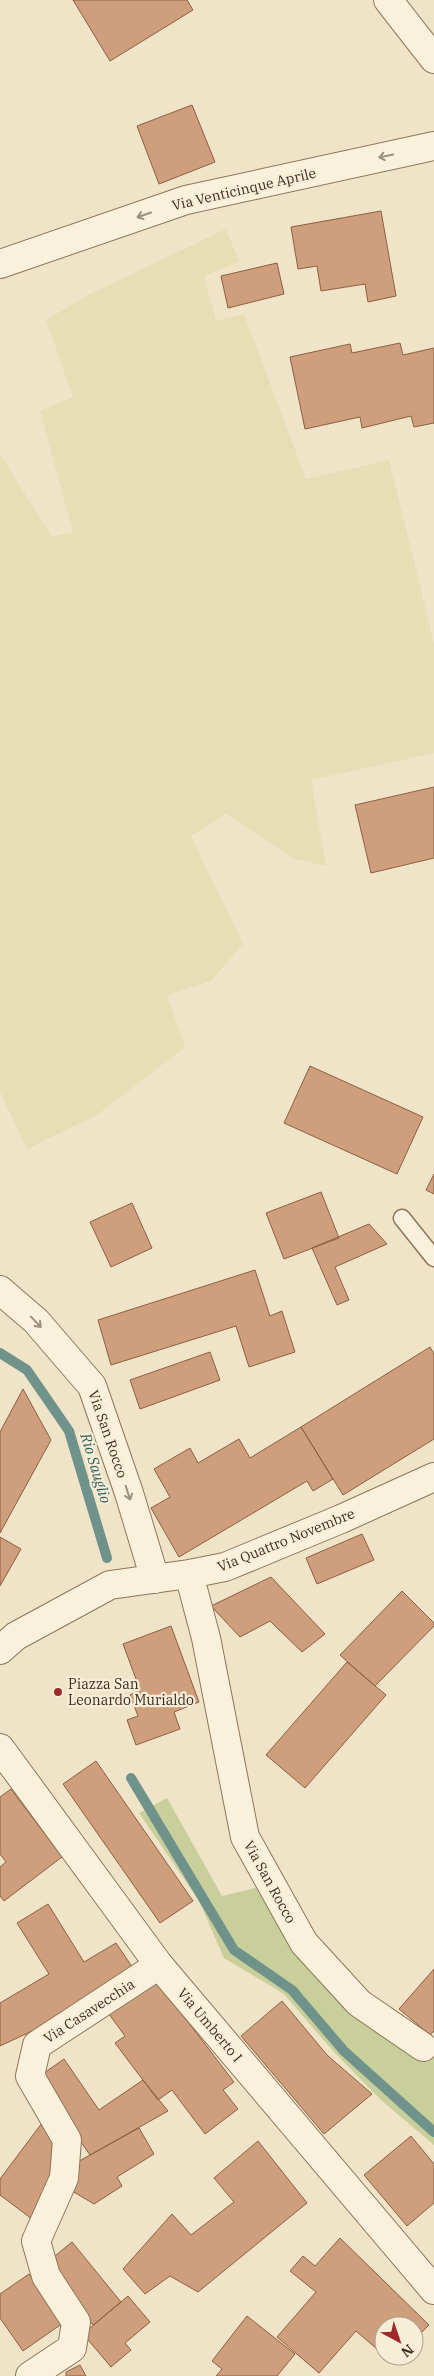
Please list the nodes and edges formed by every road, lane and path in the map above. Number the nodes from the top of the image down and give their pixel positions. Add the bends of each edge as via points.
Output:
1 (388, 0) edge
2 (434, 60) edge
3 (434, 146) edge
4 (0, 264) edge
5 (402, 1218) dead end
6 (434, 1258) edge
7 (0, 1290) edge
8 (434, 1477) edge
9 (190, 1574) junction
10 (155, 1579) junction
11 (0, 1650) edge
12 (0, 1748) edge
13 (159, 1965) junction
14 (423, 2047) dead end
15 (434, 2290) edge
16 (30, 2376) edge

1 - 2 street
3 -> 4 street, Via Venticinque Aprile via 186,200
5 - 6 lane
7 -> 10 street, Via San Rocco via 36,1321 92,1386
8 - 9 street, Via Quattro Novembre via 225,1567
9 - 10 street, Via Quattro Novembre
9 - 14 street, Via San Rocco via 210,1657 245,1837 304,1943 359,2003
10 - 11 street, Via Quattro Novembre via 110,1584 16,1636
12 - 13 street, Via Umberto I
13 - 15 street, Via Umberto I
13 - 16 street, Via Casavecchia via 37,2045 30,2076 67,2140 64,2178 36,2241 46,2276 76,2322 72,2348

